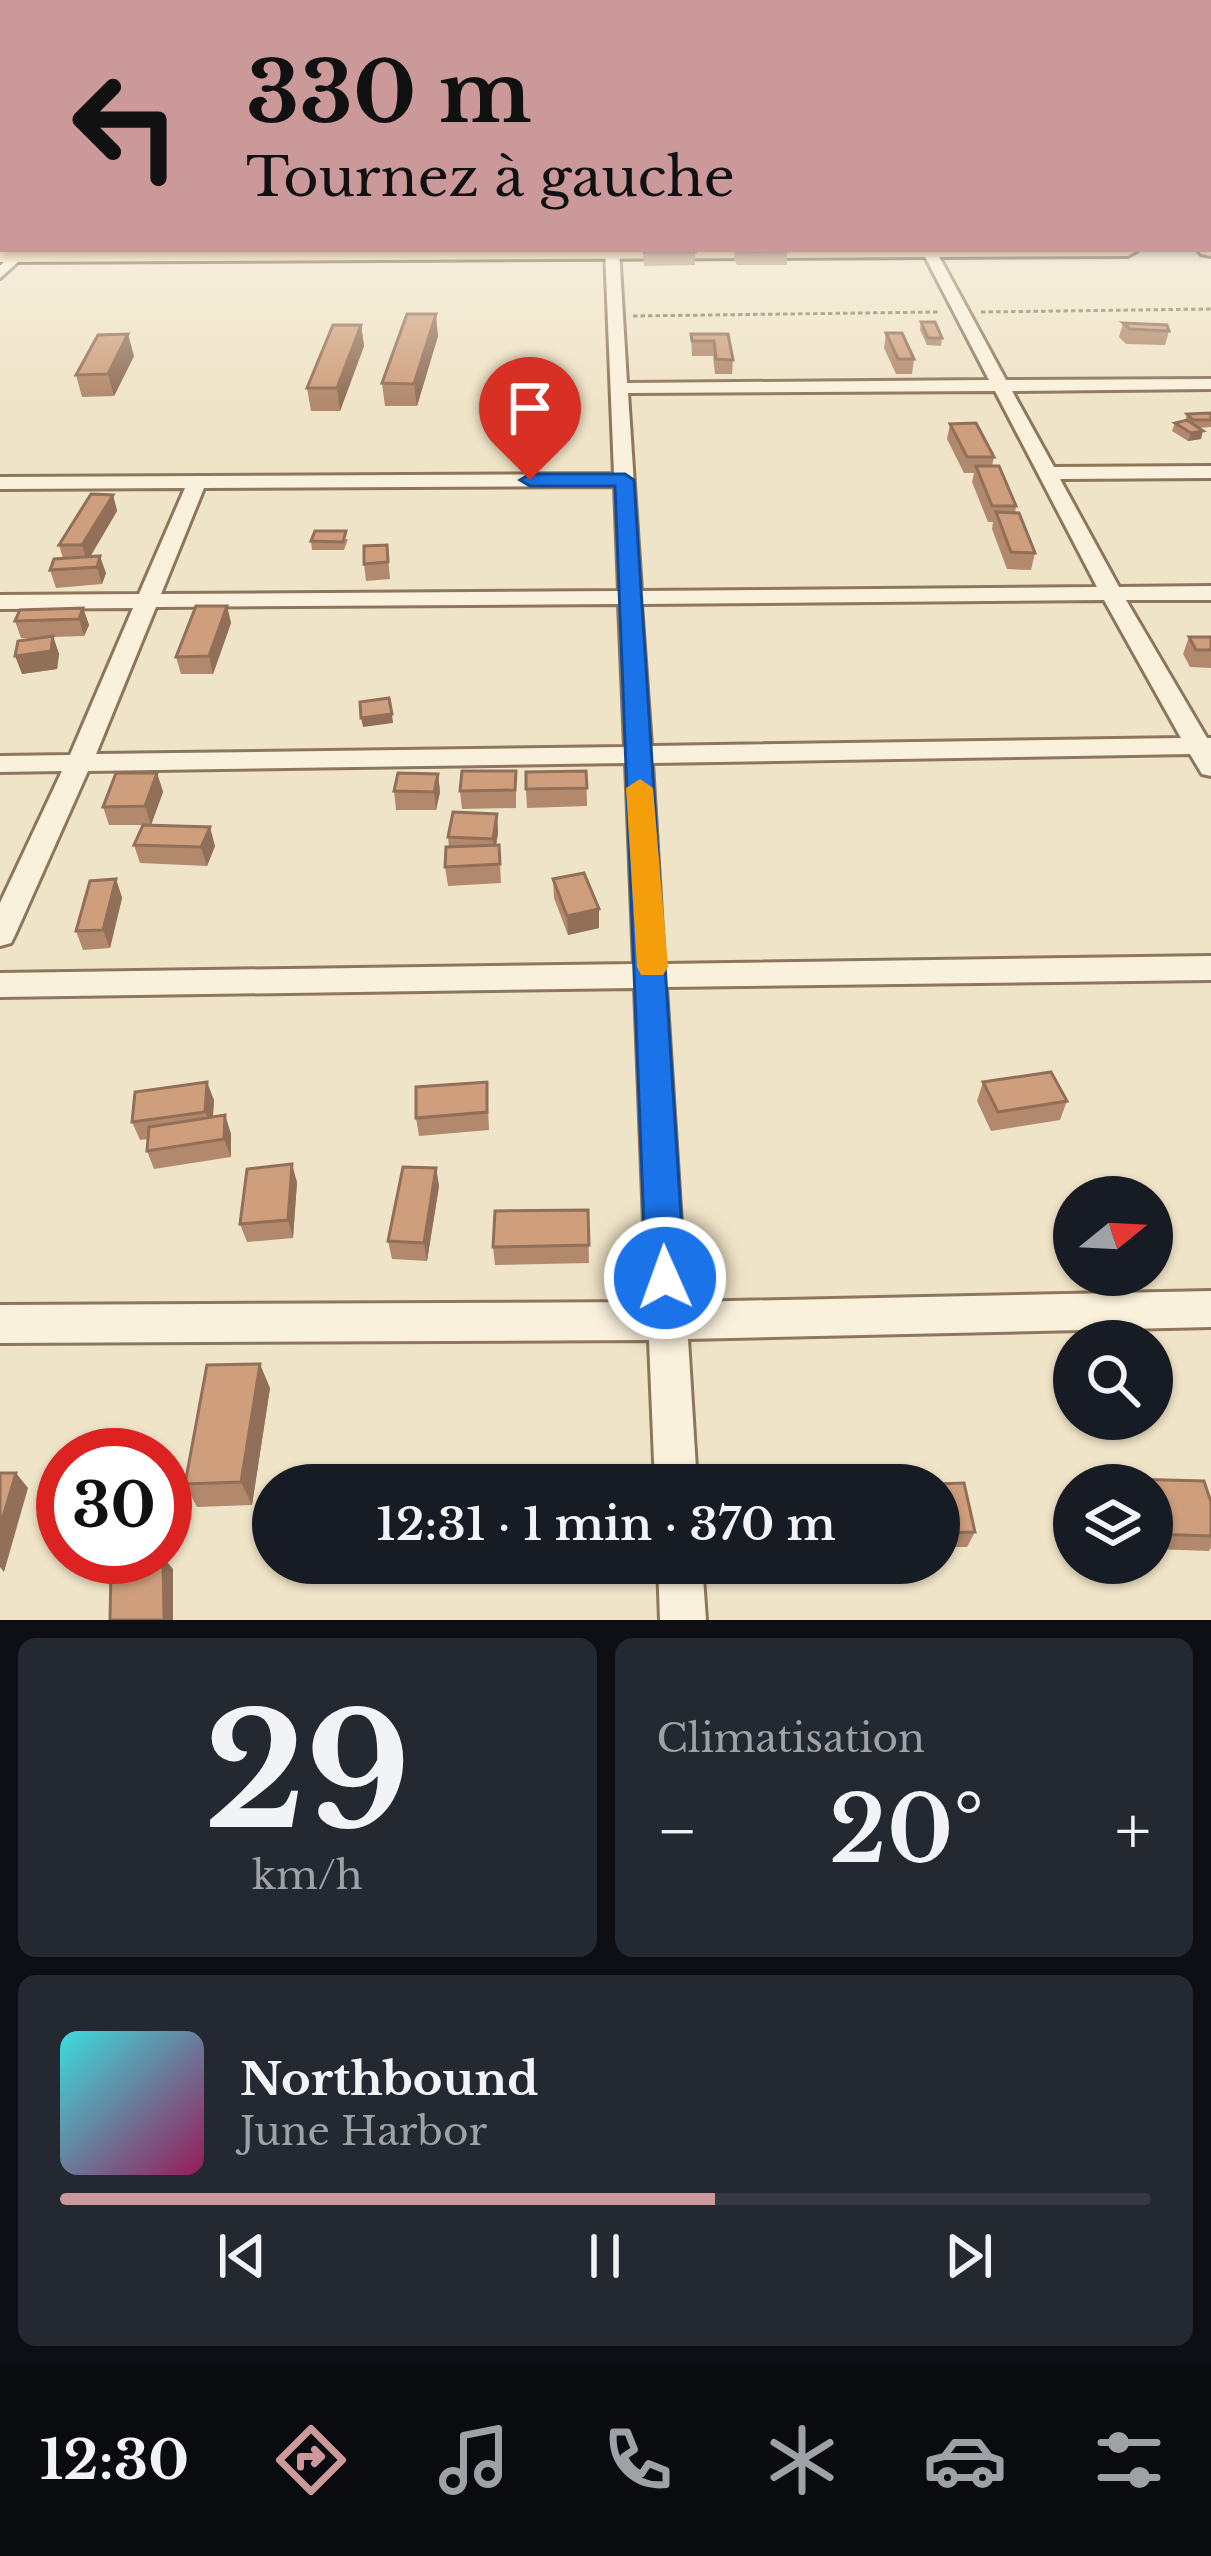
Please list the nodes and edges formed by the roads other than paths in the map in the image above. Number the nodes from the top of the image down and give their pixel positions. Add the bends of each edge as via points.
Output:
1 (612, 252) edge
2 (929, 252) edge
3 (1211, 384) edge
4 (619, 388) junction
5 (1003, 388) junction
6 (1211, 472) edge
7 (1050, 473) junction
8 (198, 480) junction
9 (625, 480) junction
10 (0, 483) edge
11 (1112, 593) junction
12 (1211, 593) edge
13 (628, 596) junction
14 (0, 602) edge
15 (148, 602) junction
16 (1207, 753) edge
17 (638, 755) junction
18 (79, 763) junction
19 (0, 764) edge
20 (0, 935) edge
21 (1211, 968) edge
22 (653, 976) junction
23 (0, 985) edge
24 (1211, 1309) edge
25 (667, 1321) junction
26 (0, 1324) edge
27 (675, 1464) edge
28 (681, 1584) edge
29 (682, 1620) edge

1 - 4 street
2 - 5 street
3 - 5 street
4 - 5 street
4 - 9 street
5 - 7 street
6 - 7 street
7 - 11 street
8 - 9 street
8 - 10 street
8 - 15 street
9 - 13 street
11 - 12 street
11 - 13 street
11 - 16 street
13 - 15 street
13 - 17 street
14 - 15 street
15 - 18 street
16 - 17 street
17 - 18 street
17 - 22 street
18 - 19 street
18 - 20 street
21 - 22 street
22 - 23 street
22 - 25 street
24 - 25 street
25 - 26 street
25 - 27 street
28 - 29 street

